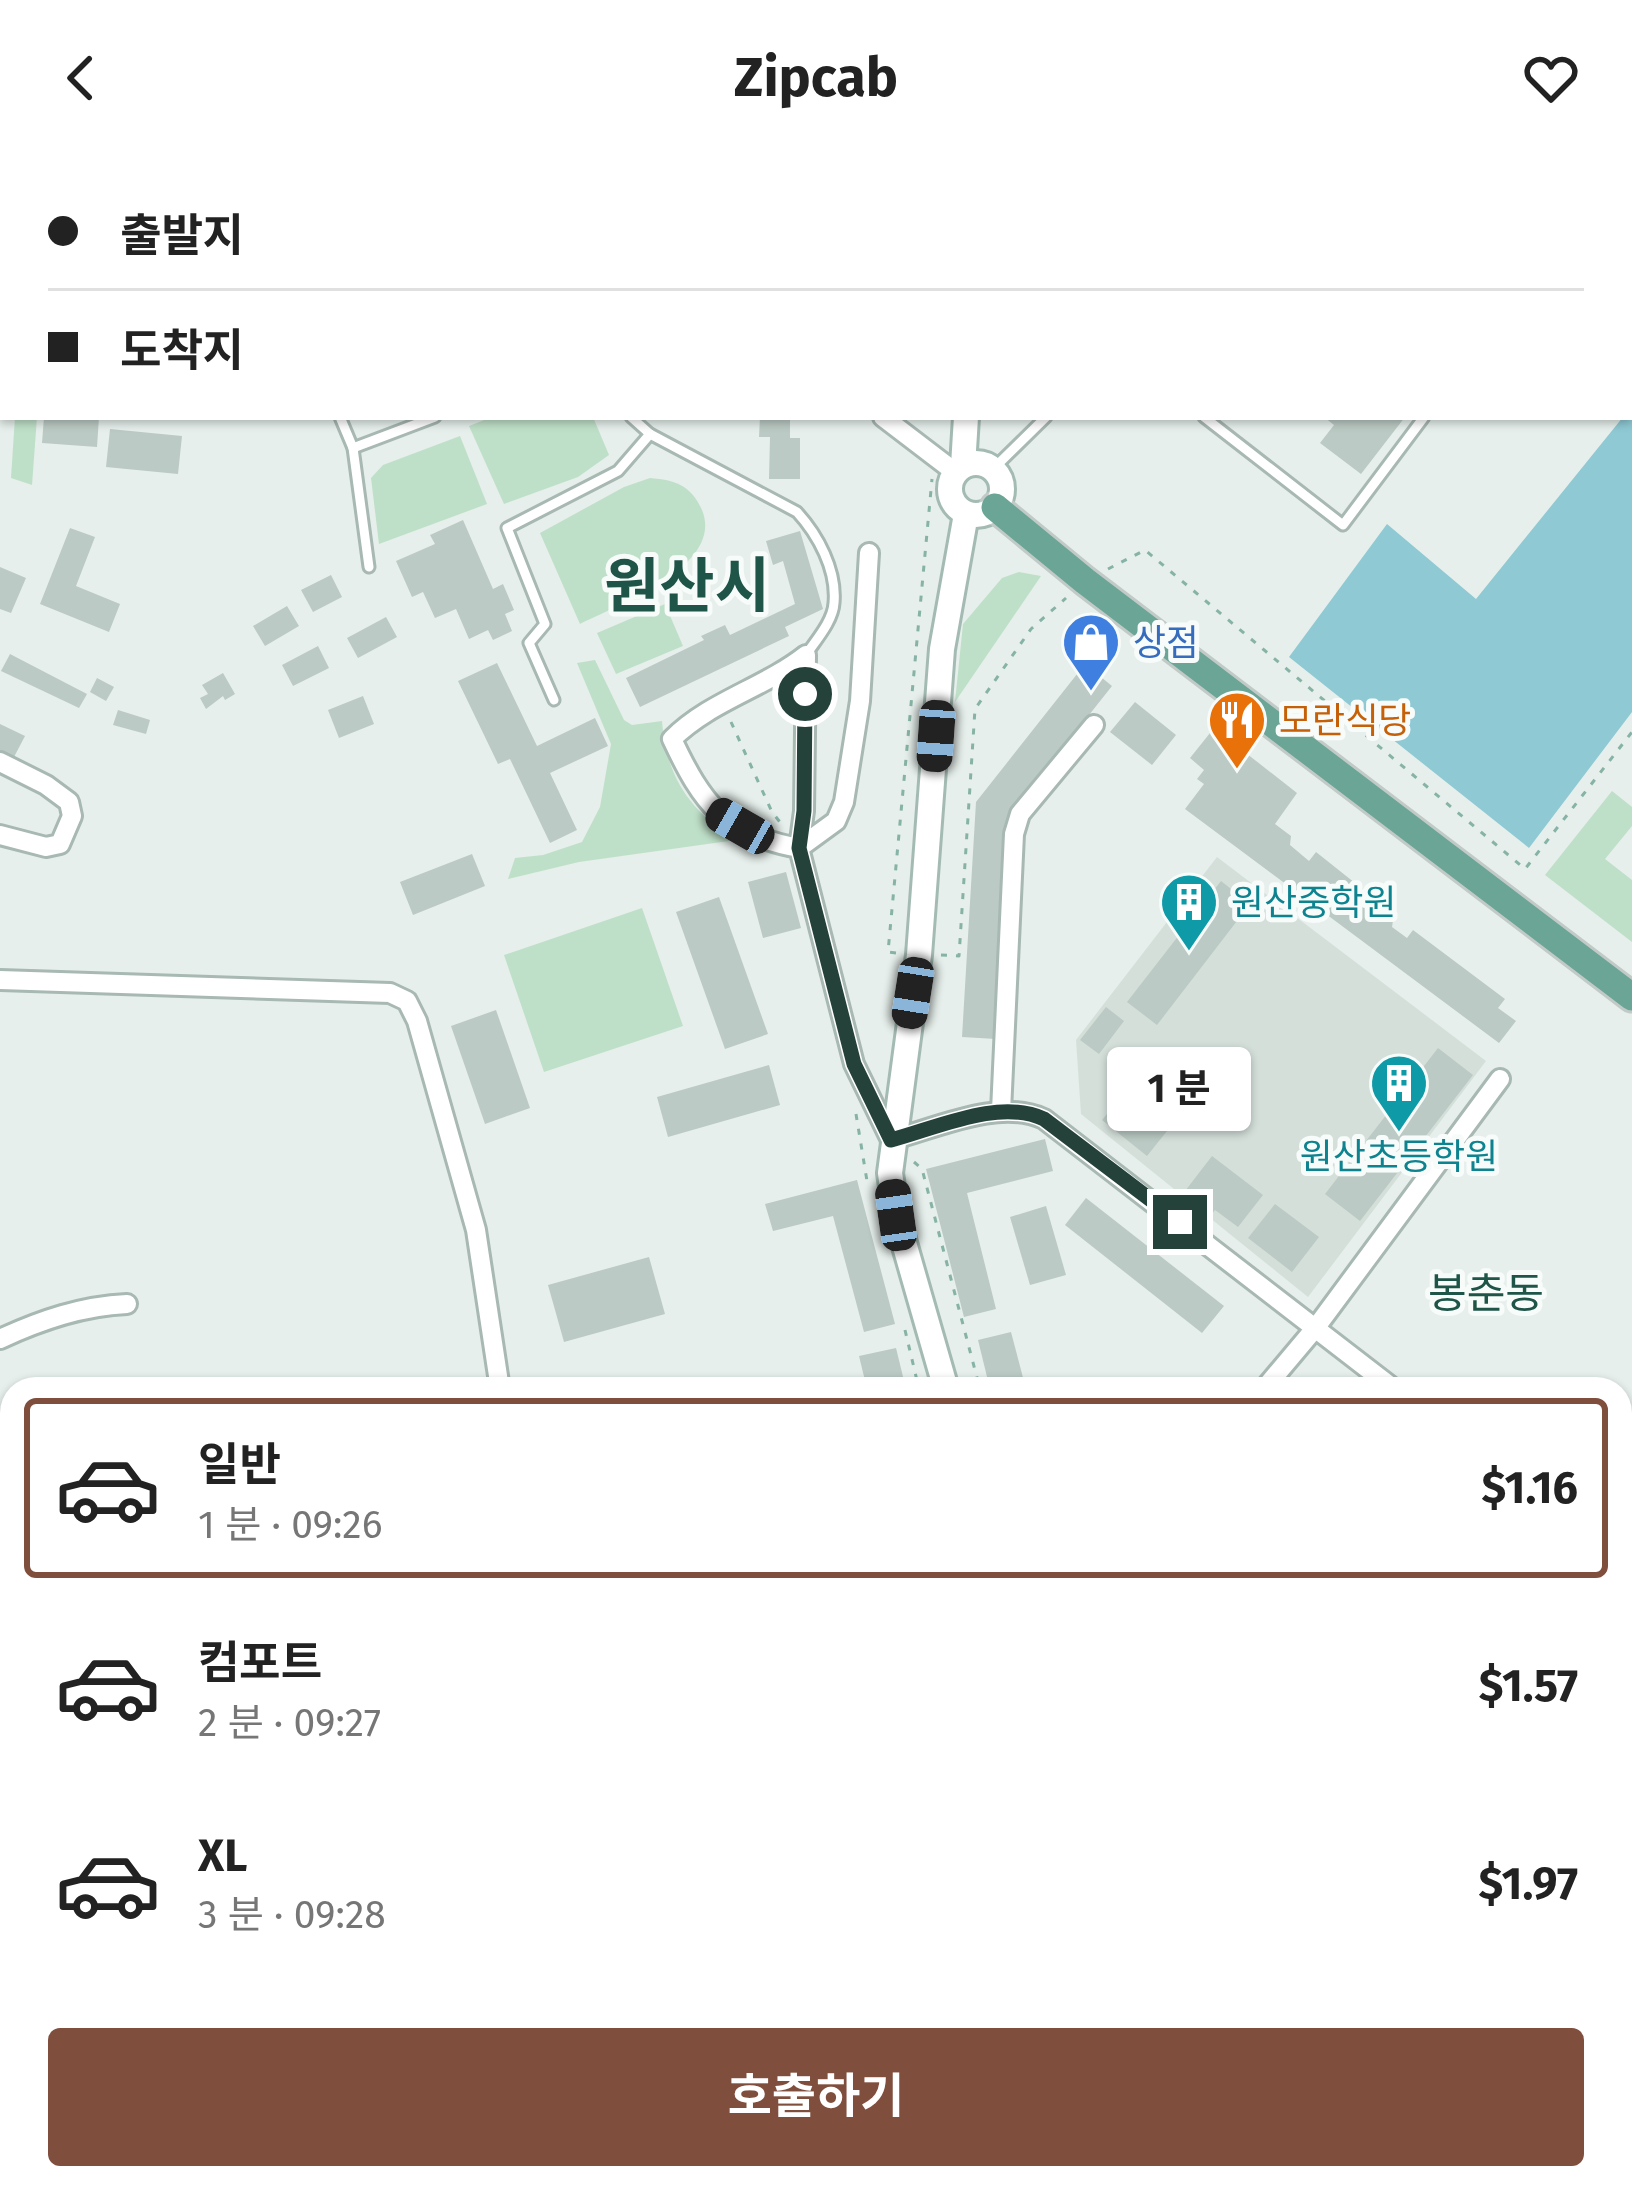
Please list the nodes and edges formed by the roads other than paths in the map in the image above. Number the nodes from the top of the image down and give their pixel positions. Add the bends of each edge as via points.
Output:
1 (341, 420) edge
2 (427, 420) edge
3 (634, 420) edge
4 (887, 420) edge
5 (967, 420) edge
6 (1043, 420) edge
7 (1208, 420) edge
8 (1422, 420) edge
9 (650, 434) junction
10 (353, 448) junction
11 (959, 469) junction
12 (994, 469) junction
13 (995, 507) junction
14 (966, 514) junction
15 (869, 553) dead end
16 (369, 567) dead end
17 (806, 655) junction
18 (554, 700) dead end
19 (1094, 725) dead end
20 (0, 762) edge
21 (0, 835) edge
22 (799, 848) junction
23 (0, 980) edge
24 (1632, 997) edge
25 (1500, 1079) dead end
26 (1001, 1111) junction
27 (891, 1140) junction
28 (127, 1304) dead end
29 (1317, 1326) junction
30 (0, 1339) edge
31 (498, 1377) edge
32 (943, 1377) edge
33 (1274, 1377) edge
34 (1379, 1377) edge

1 - 10 lane
2 - 10 lane
3 - 9 lane
4 - 11 street
5 - 11 main road
6 - 12 lane
7 - 8 lane via 1343,524
9 - 17 lane via 797,512 814,530 835,604
9 - 18 lane via 618,471 507,528 545,624 529,643
10 - 16 lane
11 - 12 main road
11 - 14 main road via 951,496
12 - 13 main road via 1003,492
13 - 14 main road
13 - 24 main road
14 - 27 main road via 942,649 919,955
15 - 22 street via 844,802 836,821
17 - 22 street
17 - 22 street via 694,718 672,739 711,809
19 - 26 street via 1020,814 1014,834
20 - 21 street via 69,802 72,816 60,844
22 - 27 street via 854,1064
23 - 31 street via 391,993 407,1001 476,1230
25 - 29 street
26 - 27 street
26 - 29 street via 1024,1109 1044,1119
27 - 32 main road via 896,1215
28 - 30 street via 40,1321
29 - 33 street
29 - 34 street

